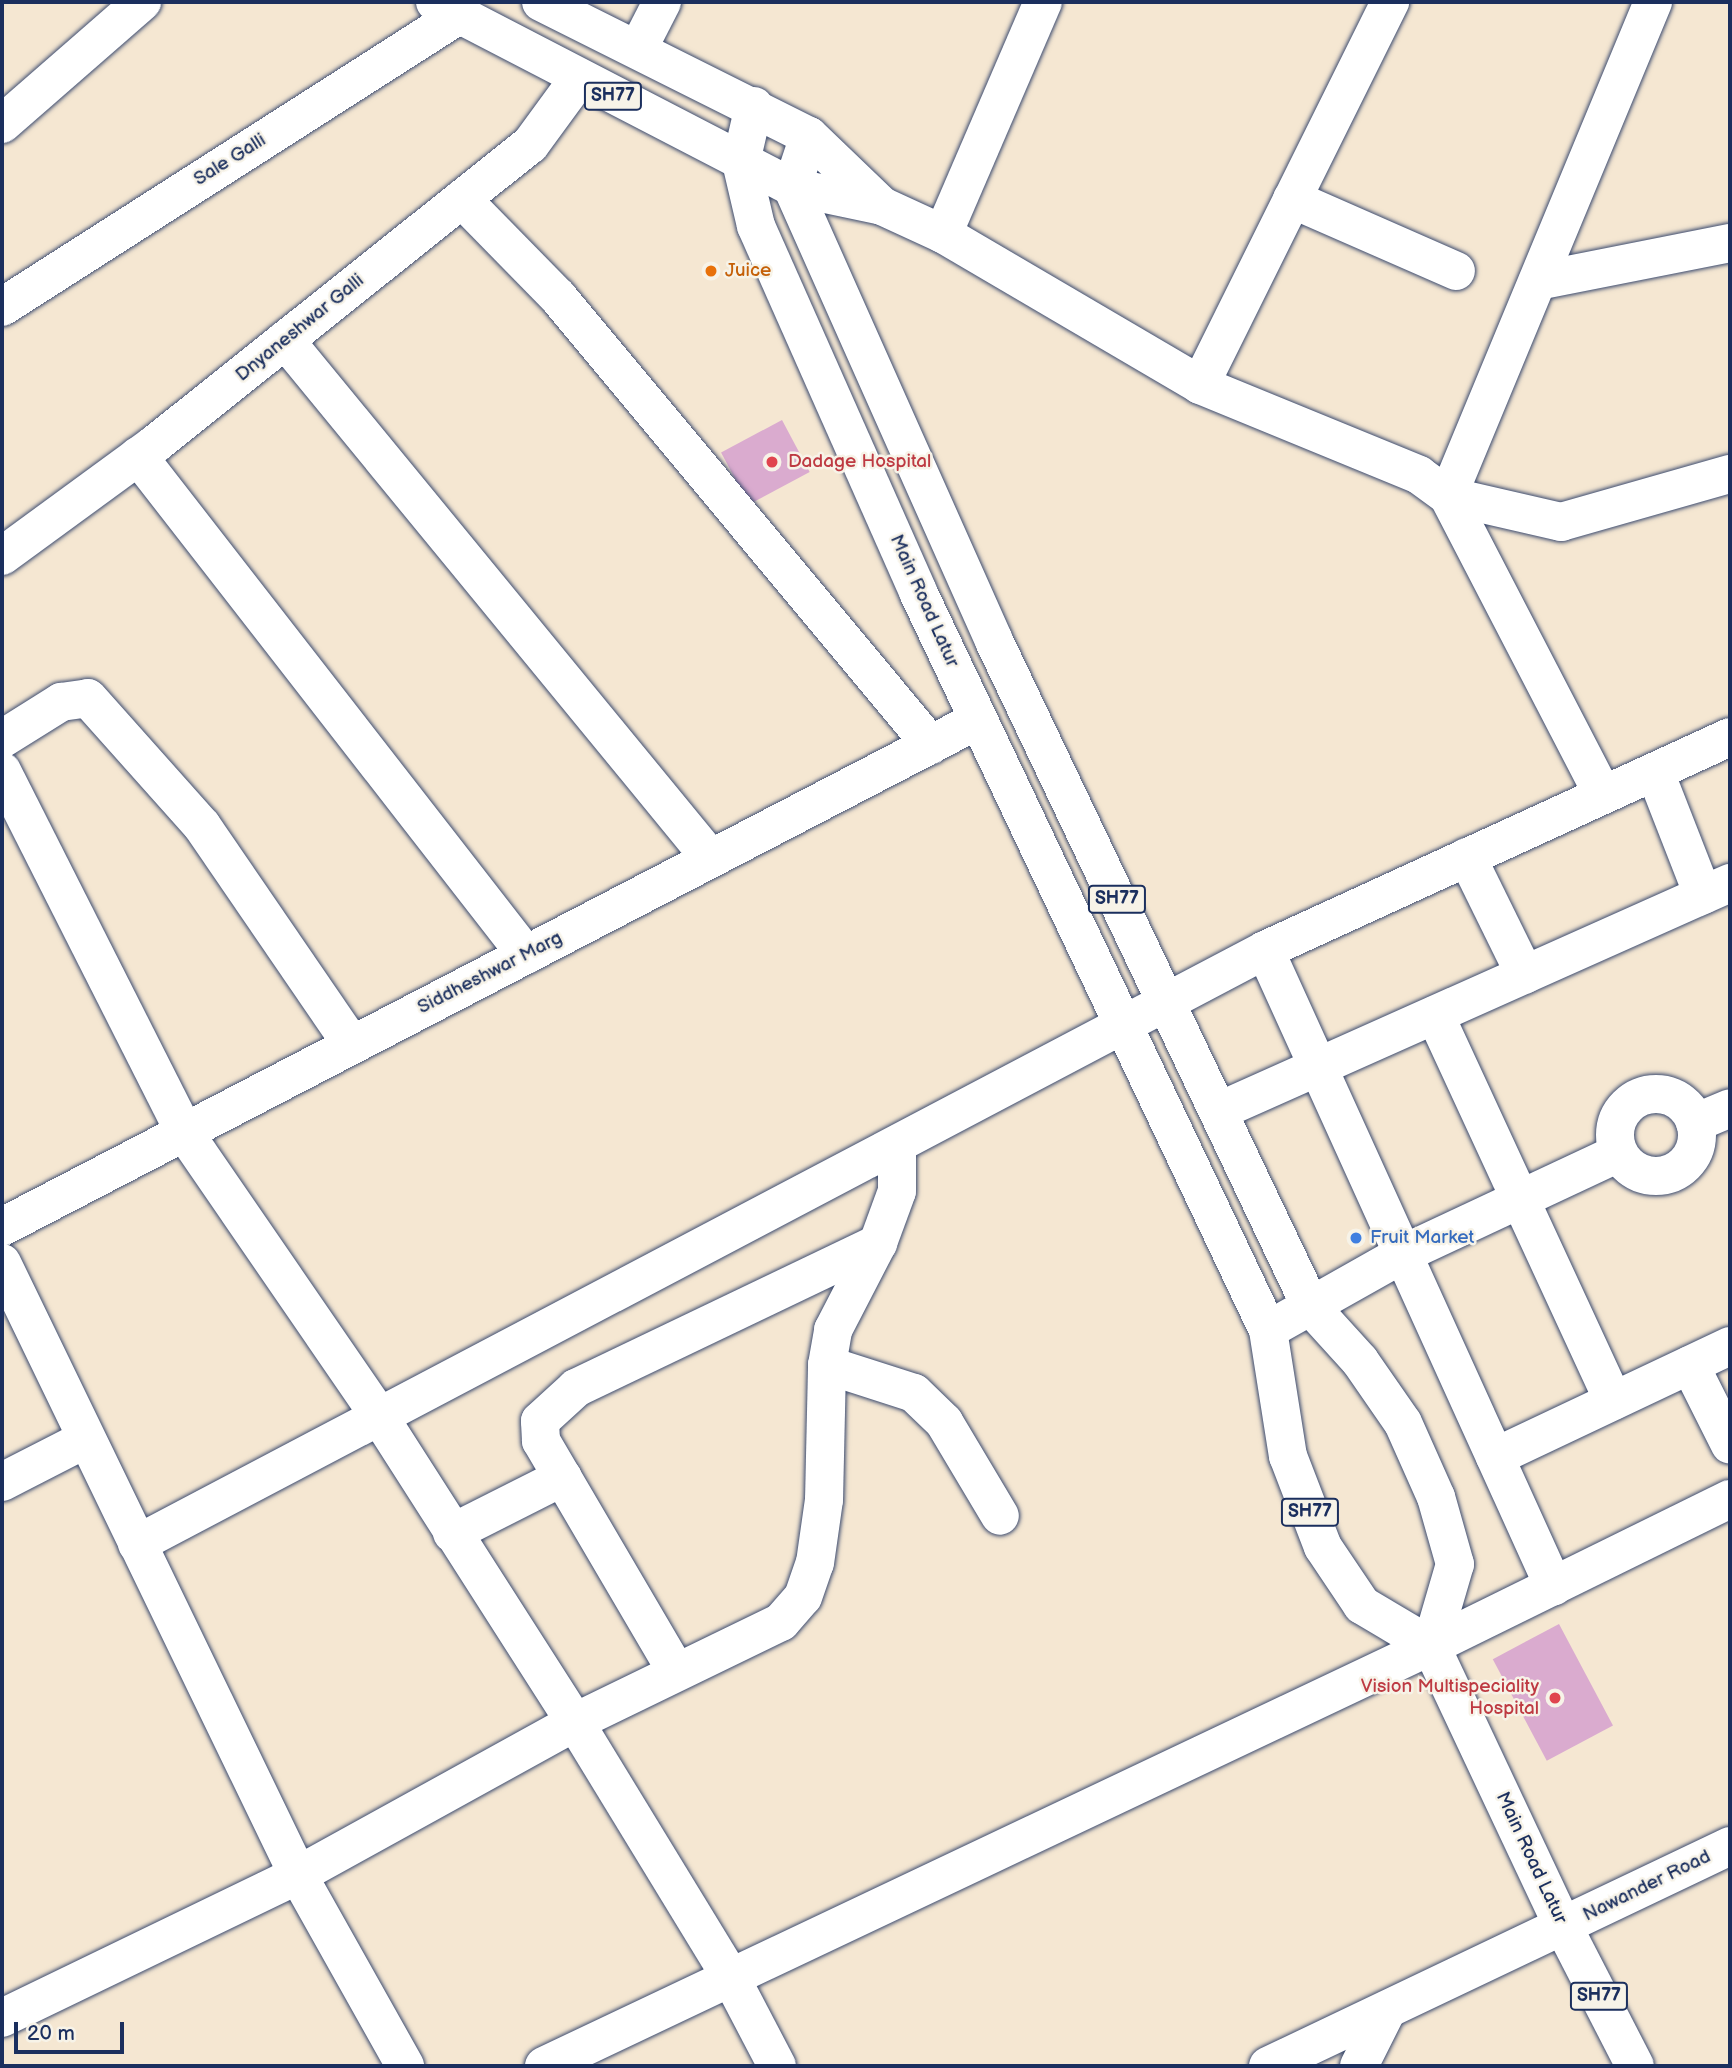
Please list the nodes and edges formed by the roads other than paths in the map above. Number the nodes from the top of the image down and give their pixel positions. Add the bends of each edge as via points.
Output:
1 (142, 2) edge
2 (541, 2) edge
3 (662, 2) edge
4 (1043, 2) edge
5 (1390, 2) edge
6 (1653, 2) edge
7 (447, 8) edge
8 (638, 49) junction
9 (579, 78) junction
10 (754, 106) junction
11 (2, 124) edge
12 (809, 136) junction
13 (740, 162) junction
14 (792, 187) junction
15 (462, 199) junction
16 (1292, 200) junction
17 (882, 206) junction
18 (943, 234) junction
19 (1730, 243) edge
20 (1456, 271) dead end
21 (1538, 281) junction
22 (2, 307) edge
23 (285, 340) junction
24 (1200, 385) junction
25 (138, 456) junction
26 (1730, 474) edge
27 (1448, 496) junction
28 (2, 556) edge
29 (978, 720) junction
30 (1730, 737) edge
31 (2, 739) edge
32 (931, 745) junction
33 (2, 771) edge
34 (1655, 772) junction
35 (1603, 795) junction
36 (1467, 857) junction
37 (711, 859) junction
38 (1716, 889) edge
39 (1265, 950) junction
40 (526, 955) junction
41 (1525, 975) junction
42 (1166, 1003) junction
43 (1435, 1015) junction
44 (1122, 1027) junction
45 (352, 1045) junction
46 (1318, 1067) junction
47 (1730, 1108) edge
48 (1219, 1111) junction
49 (1695, 1123) junction
50 (184, 1132) junction
51 (897, 1145) junction
52 (1619, 1153) junction
53 (1517, 1200) junction
54 (2, 1227) edge
55 (878, 1243) junction
56 (1403, 1254) junction
57 (2, 1263) edge
58 (1311, 1307) junction
59 (1268, 1330) junction
60 (1730, 1346) edge
61 (827, 1365) junction
62 (1690, 1365) junction
63 (1613, 1401) junction
64 (379, 1416) junction
65 (86, 1439) junction
66 (1730, 1445) edge
67 (1495, 1457) junction
68 (563, 1477) junction
69 (2, 1482) edge
70 (1730, 1499) edge
71 (1000, 1516) dead end
72 (452, 1533) junction
73 (137, 1544) junction
74 (1554, 1587) junction
75 (1431, 1646) junction
76 (676, 1671) junction
77 (575, 1722) junction
78 (1730, 1846) edge
79 (298, 1875) junction
80 (1563, 1926) junction
81 (731, 1978) junction
82 (1387, 2010) junction
83 (2, 2018) edge
84 (1365, 2063) edge
85 (405, 2066) edge
86 (544, 2066) edge
87 (777, 2066) edge
88 (1268, 2066) edge
89 (1635, 2066) edge

1 - 11 street
2 - 8 street, SH77
3 - 8 street
4 - 18 street
5 - 16 street
6 - 21 street
7 - 9 street, SH77
7 - 22 street, Sale Galli
8 - 10 street, SH77
9 - 13 street, SH77
9 - 15 street, Dnyaneshwar Galli via 530,145
10 - 12 street, SH77
10 - 13 street, Main Road Latur / SH77
12 - 14 street
12 - 17 street
13 - 14 street, SH77
13 - 29 street, Main Road Latur / SH77 via 756,226
14 - 17 street
14 - 42 street, SH77 via 988,629
15 - 23 street, Dnyaneshwar Galli
15 - 32 street via 558,297
16 - 20 street
16 - 24 street
17 - 18 street
18 - 24 street
19 - 21 street
21 - 27 street
23 - 25 street, Dnyaneshwar Galli
23 - 37 street
24 - 27 street via 1419,475
25 - 28 street, Dnyaneshwar Galli
25 - 40 street
26 - 27 street via 1561,522
27 - 35 street
29 - 32 street, Siddheshwar Marg
29 - 44 street, Main Road Latur / SH77
30 - 34 street
31 - 45 street via 61,702 88,698 202,826
32 - 37 street, Siddheshwar Marg
33 - 50 street
34 - 35 street
34 - 38 street
35 - 36 street
36 - 39 street
36 - 41 street
37 - 40 street, Siddheshwar Marg
38 - 41 street
39 - 42 street
39 - 46 street
40 - 45 street, Siddheshwar Marg
41 - 43 street
42 - 44 street
42 - 48 street, SH77
43 - 46 street
43 - 53 street
44 - 51 street
44 - 59 street, Main Road Latur / SH77
45 - 50 street, Siddheshwar Marg
46 - 48 street
46 - 56 street
47 - 49 street
48 - 58 street, SH77
49 - 52 street via 1694,1151 1675,1172 1647,1176 1634,1171
49 - 52 street via 1678,1100 1650,1094 1636,1099 1618,1120
50 - 54 street, Siddheshwar Marg
50 - 64 street
51 - 55 street via 897,1191
51 - 64 street
52 - 53 street
53 - 56 street
53 - 63 street
55 - 61 street via 833,1330
55 - 68 street via 576,1388 540,1421 541,1441
56 - 58 street
56 - 67 street
57 - 65 street
58 - 59 street
58 - 75 street, SH77 via 1360,1362 1403,1423 1436,1496 1455,1564
59 - 75 street, SH77 via 1288,1456 1324,1547 1362,1605
60 - 62 street
61 - 71 street via 915,1394 944,1422
61 - 76 street via 824,1500 815,1563 803,1597 781,1622
62 - 63 street
62 - 66 street
63 - 67 street
64 - 72 street
64 - 73 street
65 - 69 street
65 - 73 street
67 - 74 street
68 - 72 street
68 - 76 street
70 - 74 street
72 - 77 street
73 - 79 street
74 - 75 street
75 - 80 street, Main Road Latur / SH77
75 - 81 street
76 - 77 street
77 - 79 street
77 - 81 street
78 - 80 street, Nawander Road
79 - 83 street
79 - 85 street
80 - 82 street, Nawander Road
80 - 89 street, Main Road Latur / SH77
81 - 86 street
81 - 87 street
82 - 84 street
82 - 88 street, Nawander Road

